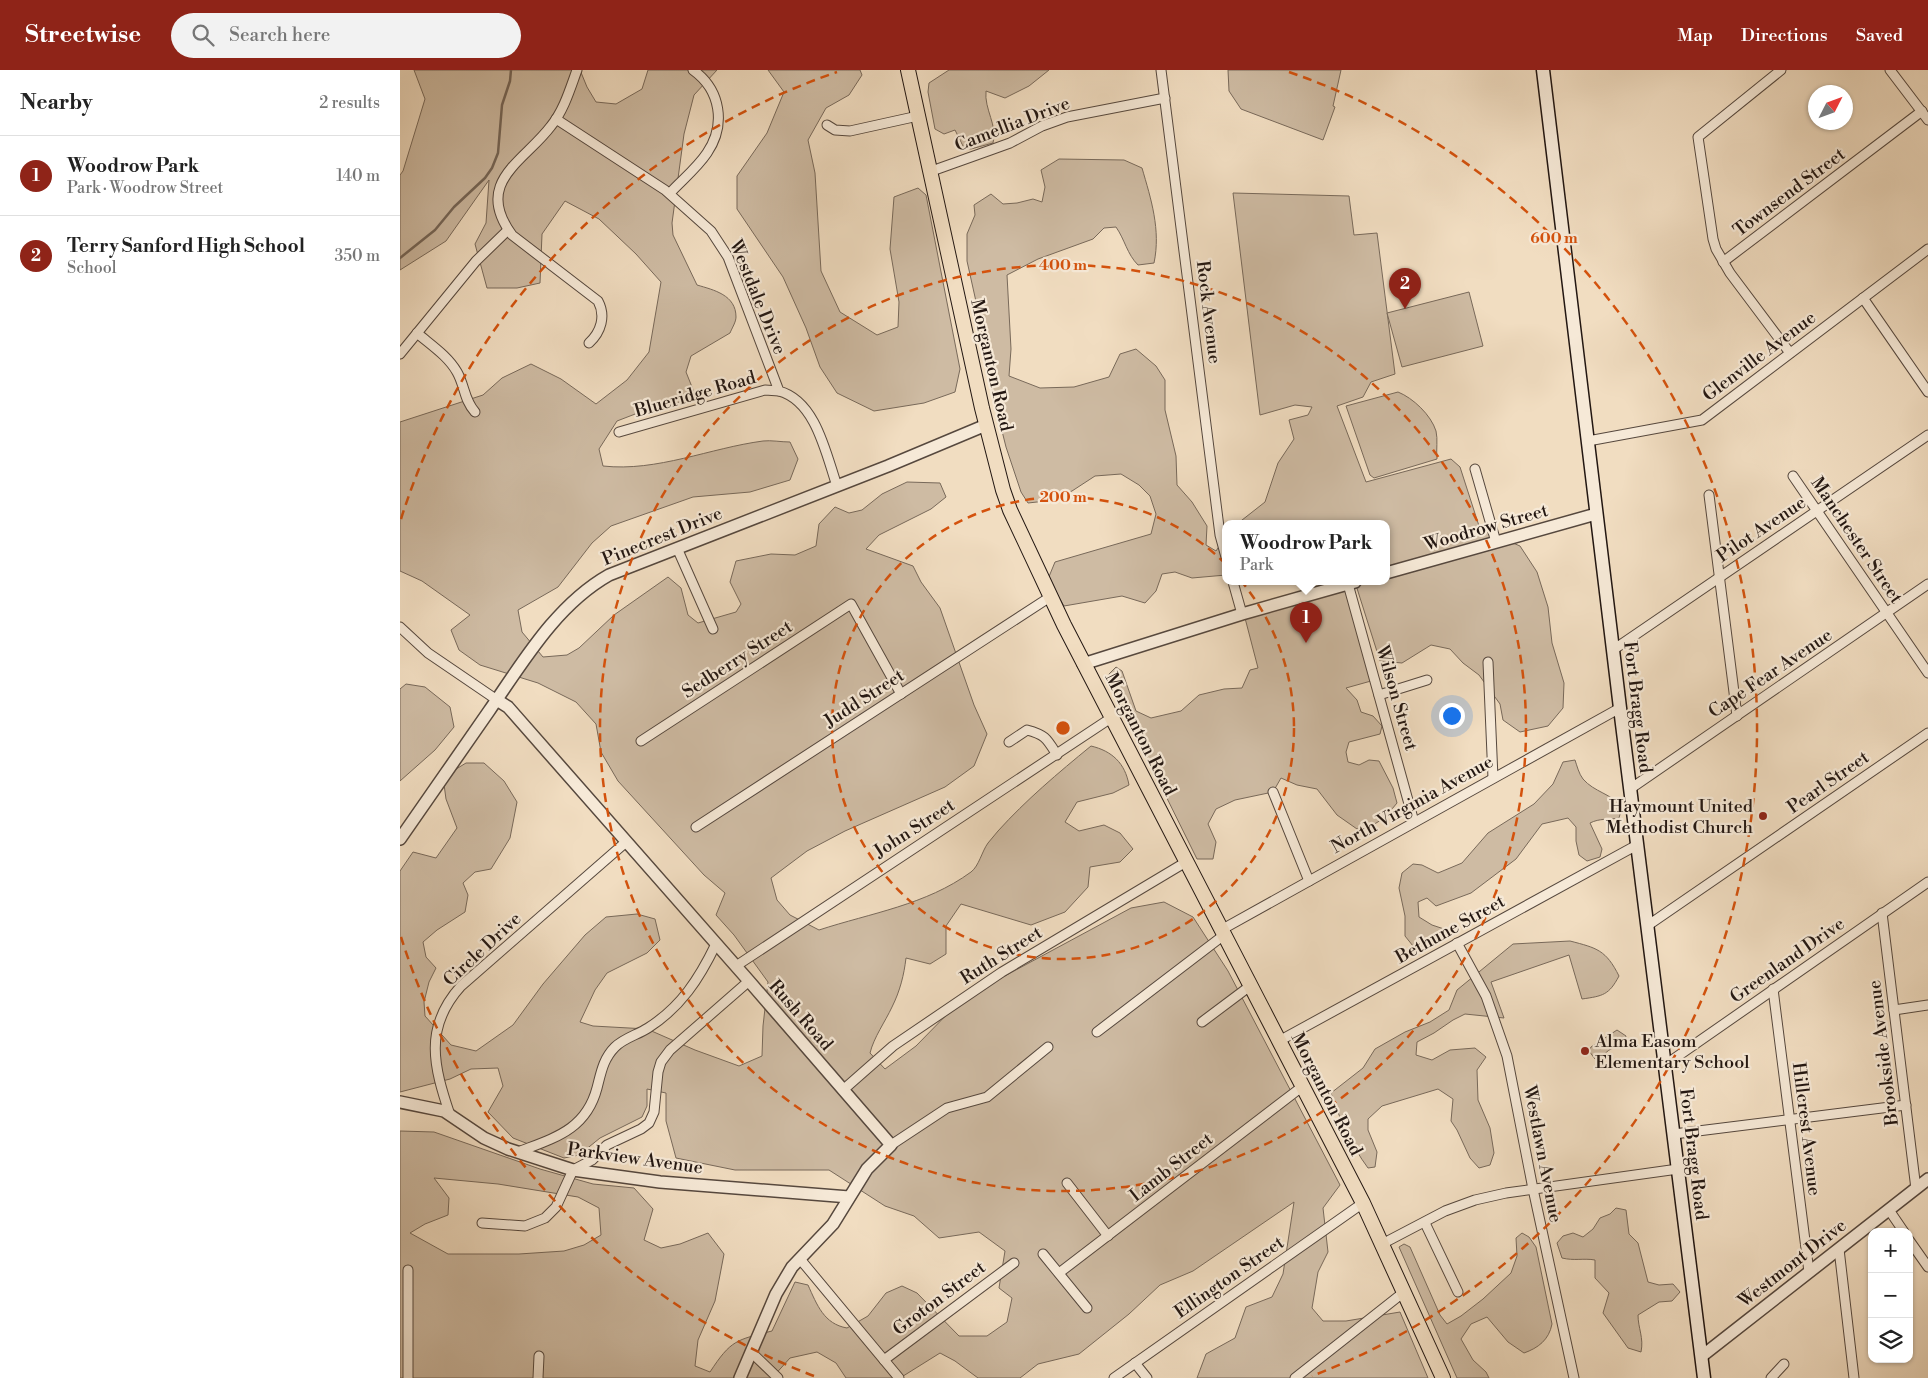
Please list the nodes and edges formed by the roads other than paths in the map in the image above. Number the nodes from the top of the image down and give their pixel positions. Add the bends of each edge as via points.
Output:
1 (577, 70) edge
2 (693, 70) edge
3 (908, 70) edge
4 (1161, 70) edge
5 (1543, 70) edge
6 (1781, 70) edge
7 (1890, 70) edge
8 (1165, 98) junction
9 (1922, 112) junction
10 (918, 116) junction
11 (556, 119) junction
12 (1928, 120) edge
13 (827, 125) dead end
14 (929, 172) junction
15 (670, 194) junction
16 (508, 230) junction
17 (1928, 249) edge
18 (1724, 262) junction
19 (1863, 298) junction
20 (417, 334) junction
21 (589, 343) dead end
22 (1790, 353) junction
23 (400, 354) edge
24 (779, 391) junction
25 (1928, 392) edge
26 (475, 412) dead end
27 (986, 425) junction
28 (619, 432) dead end
29 (1928, 435) edge
30 (1588, 441) junction
31 (1475, 469) dead end
32 (1793, 476) dead end
33 (837, 486) junction
34 (1709, 495) dead end
35 (1817, 511) junction
36 (1596, 514) junction
37 (1222, 539) edge
38 (1496, 542) junction
39 (676, 548) junction
40 (1390, 572) edge
41 (1719, 578) junction
42 (1928, 584) edge
43 (1234, 585) edge
44 (1345, 585) edge
45 (1352, 585) edge
46 (1050, 596) junction
47 (1887, 613) junction
48 (1242, 614) junction
49 (400, 627) edge
50 (713, 629) dead end
51 (1613, 650) junction
52 (1488, 662) dead end
53 (1083, 664) junction
54 (1928, 673) edge
55 (1427, 680) dead end
56 (901, 694) junction
57 (1379, 695) junction
58 (497, 700) junction
59 (1620, 708) junction
60 (1737, 716) junction
61 (1112, 718) junction
62 (1928, 733) edge
63 (641, 741) dead end
64 (1009, 742) dead end
65 (1057, 755) junction
66 (1493, 778) junction
67 (1630, 789) junction
68 (1273, 792) dead end
69 (1414, 822) junction
70 (696, 827) dead end
71 (400, 839) edge
72 (626, 842) junction
73 (1637, 845) junction
74 (1186, 862) junction
75 (1309, 881) junction
76 (1928, 882) edge
77 (1882, 913) junction
78 (1647, 926) junction
79 (1222, 932) junction
80 (1457, 943) junction
81 (716, 944) junction
82 (736, 966) junction
83 (749, 981) junction
84 (1250, 986) junction
85 (1772, 989) junction
86 (1928, 1005) edge
87 (1894, 1010) junction
88 (1202, 1022) dead end
89 (1097, 1032) dead end
90 (1280, 1041) junction
91 (1048, 1047) dead end
92 (1665, 1065) junction
93 (1302, 1086) junction
94 (843, 1090) junction
95 (400, 1102) edge
96 (1906, 1105) junction
97 (450, 1115) junction
98 (1790, 1120) junction
99 (1674, 1134) junction
100 (891, 1146) junction
101 (518, 1152) junction
102 (1678, 1169) junction
103 (573, 1170) junction
104 (1928, 1179) edge
105 (1067, 1183) dead end
106 (1533, 1189) junction
107 (1916, 1189) junction
108 (849, 1197) junction
109 (1363, 1203) junction
110 (1889, 1210) junction
111 (482, 1223) dead end
112 (1425, 1223) junction
113 (1901, 1228) edge
114 (1108, 1236) junction
115 (1382, 1244) junction
116 (1913, 1246) edge
117 (1839, 1249) junction
118 (1042, 1254) dead end
119 (800, 1259) junction
120 (1014, 1263) dead end
121 (1928, 1267) edge
122 (408, 1270) dead end
123 (1809, 1272) junction
124 (1059, 1274) junction
125 (1404, 1292) junction
126 (1458, 1292) dead end
127 (1087, 1308) dead end
128 (751, 1352) junction
129 (539, 1356) dead end
130 (1702, 1356) junction
131 (884, 1360) junction
132 (1135, 1363) junction
133 (1784, 1364) dead end
134 (408, 1378) edge
135 (538, 1378) edge
136 (740, 1378) edge
137 (778, 1378) edge
138 (899, 1378) edge
139 (1114, 1378) edge
140 (1147, 1378) edge
141 (1295, 1378) edge
142 (1444, 1378) edge
143 (1574, 1378) edge
144 (1704, 1378) edge
145 (1771, 1378) edge
146 (1854, 1378) edge

1 - 11 street
2 - 15 street via 715,96 719,122 708,152
3 - 10 main road, Morganton Road
4 - 8 street, Rock Avenue
5 - 30 main road, Fort Bragg Road
6 - 18 street via 1698,137 1713,239
7 - 9 street
8 - 14 street, Camellia Drive via 1052,122 1010,142
8 - 37 street, Rock Avenue
9 - 12 street
9 - 18 street, Townsend Street
10 - 13 street via 842,132
10 - 14 main road, Morganton Road
11 - 15 street, Westdale Drive
11 - 16 street via 512,165 501,184 500,210
14 - 27 main road, Morganton Road
15 - 24 street, Westdale Drive via 711,231 728,257
16 - 20 street via 476,261
16 - 21 street via 598,301 601,326
17 - 19 street, Glenville Avenue
18 - 22 street
19 - 22 street, Glenville Avenue
19 - 25 street
20 - 23 street
20 - 26 street via 453,365 466,401
22 - 30 street, Glenville Avenue via 1702,420
24 - 28 street, Blueridge Road via 765,390
24 - 33 street via 798,401 814,421
27 - 33 street, Pinecrest Drive
27 - 46 main road, Morganton Road via 1010,510
29 - 35 street, Pilot Avenue
30 - 36 main road, Fort Bragg Road
31 - 38 street
32 - 35 street, Manchester Street
33 - 39 street, Pinecrest Drive
34 - 41 street
35 - 41 street, Pilot Avenue
35 - 47 street, Manchester Street
36 - 38 street, Woodrow Street
36 - 51 main road, Fort Bragg Road
38 - 40 street, Woodrow Street
39 - 50 street
39 - 58 street, Pinecrest Drive via 609,575 583,594 538,641
41 - 51 street, Pilot Avenue
41 - 60 street
42 - 47 street, Cape Fear Avenue
43 - 48 street
44 - 48 street
45 - 57 street, Wilson Street
46 - 53 main road, Morganton Road
46 - 56 street, Judd Street
47 - 54 street, Manchester Street
47 - 60 street, Cape Fear Avenue
48 - 53 street
49 - 58 street via 428,653
51 - 59 main road, Fort Bragg Road
52 - 66 street
53 - 61 main road, Morganton Road
55 - 57 street
56 - 63 street, Sedberry Street via 851,604
56 - 70 street, Judd Street
57 - 69 street, Wilson Street
58 - 71 street, Pinecrest Drive
58 - 72 street, Rush Road via 508,707
59 - 66 street, North Virginia Avenue
59 - 67 main road, Fort Bragg Road
60 - 67 street, Cape Fear Avenue
61 - 65 street, John Street
61 - 74 main road, Morganton Road
62 - 78 street, Pearl Street
64 - 65 street via 1027,730 1040,733
65 - 82 street, John Street
66 - 69 street, North Virginia Avenue
67 - 73 main road, Fort Bragg Road
68 - 75 street
69 - 75 street, North Virginia Avenue
72 - 81 street, Rush Road
72 - 97 street, Circle Drive via 461,986 448,1003 436,1032 434,1053
73 - 78 main road, Fort Bragg Road
73 - 80 street, Bethune Street
74 - 79 main road, Morganton Road
74 - 94 street, Ruth Street via 1002,972 893,1046
75 - 79 street, North Virginia Avenue
76 - 77 street, Greenland Drive
77 - 85 street, Greenland Drive
77 - 87 street, Brookside Avenue
78 - 92 main road, Fort Bragg Road
79 - 84 main road, Morganton Road
79 - 89 street, North Virginia Avenue
80 - 90 street, Bethune Street
80 - 106 street, Westlawn Avenue via 1486,996 1501,1036
81 - 82 street, Rush Road
81 - 101 street via 693,986 676,1007 647,1029 619,1043 608,1055 590,1107 578,1124
82 - 83 street, Rush Road
83 - 94 street, Rush Road
83 - 103 street via 670,1050 661,1062 654,1112 649,1123 607,1145 592,1160
84 - 88 street
84 - 90 main road, Morganton Road
85 - 92 street, Greenland Drive
85 - 98 street, Hillcrest Avenue
86 - 87 street
87 - 96 street, Brookside Avenue
90 - 93 main road, Morganton Road
91 - 100 street via 987,1098 947,1108
92 - 99 main road, Fort Bragg Road
93 - 109 main road, Morganton Road
93 - 114 street, Lamb Street
94 - 100 street, Rush Road
95 - 97 street, Parkview Avenue
96 - 98 street
96 - 107 street, Brookside Avenue
97 - 101 street, Parkview Avenue via 484,1138
98 - 99 street
98 - 123 street, Hillcrest Avenue
99 - 102 main road, Fort Bragg Road
100 - 108 street via 867,1169
101 - 103 street, Parkview Avenue
102 - 106 street
102 - 130 main road, Fort Bragg Road
103 - 108 street, Parkview Avenue via 660,1182
103 - 111 street via 556,1207 546,1218 525,1226
104 - 107 street, Westmont Drive
105 - 114 street
106 - 112 street via 1475,1200 1445,1211
106 - 143 street, Westlawn Avenue
107 - 110 street, Westmont Drive
108 - 119 street via 833,1224
109 - 115 main road, Morganton Road
109 - 132 street, Ellington Street
110 - 113 street
110 - 117 street, Westmont Drive
112 - 115 street
112 - 126 street
114 - 124 street, Lamb Street
115 - 125 main road, Morganton Road
116 - 121 street
117 - 123 street, Westmont Drive
117 - 146 street
118 - 124 street
119 - 128 street via 792,1266 776,1294
119 - 131 street
120 - 131 street, Groton Street
122 - 134 street
123 - 130 street, Westmont Drive
124 - 127 street
125 - 141 street
125 - 142 main road, Morganton Road
128 - 136 street
128 - 137 street
129 - 135 street
130 - 144 main road, Fort Bragg Road
131 - 138 street
132 - 139 street, Ellington Street
132 - 140 street
133 - 145 street

